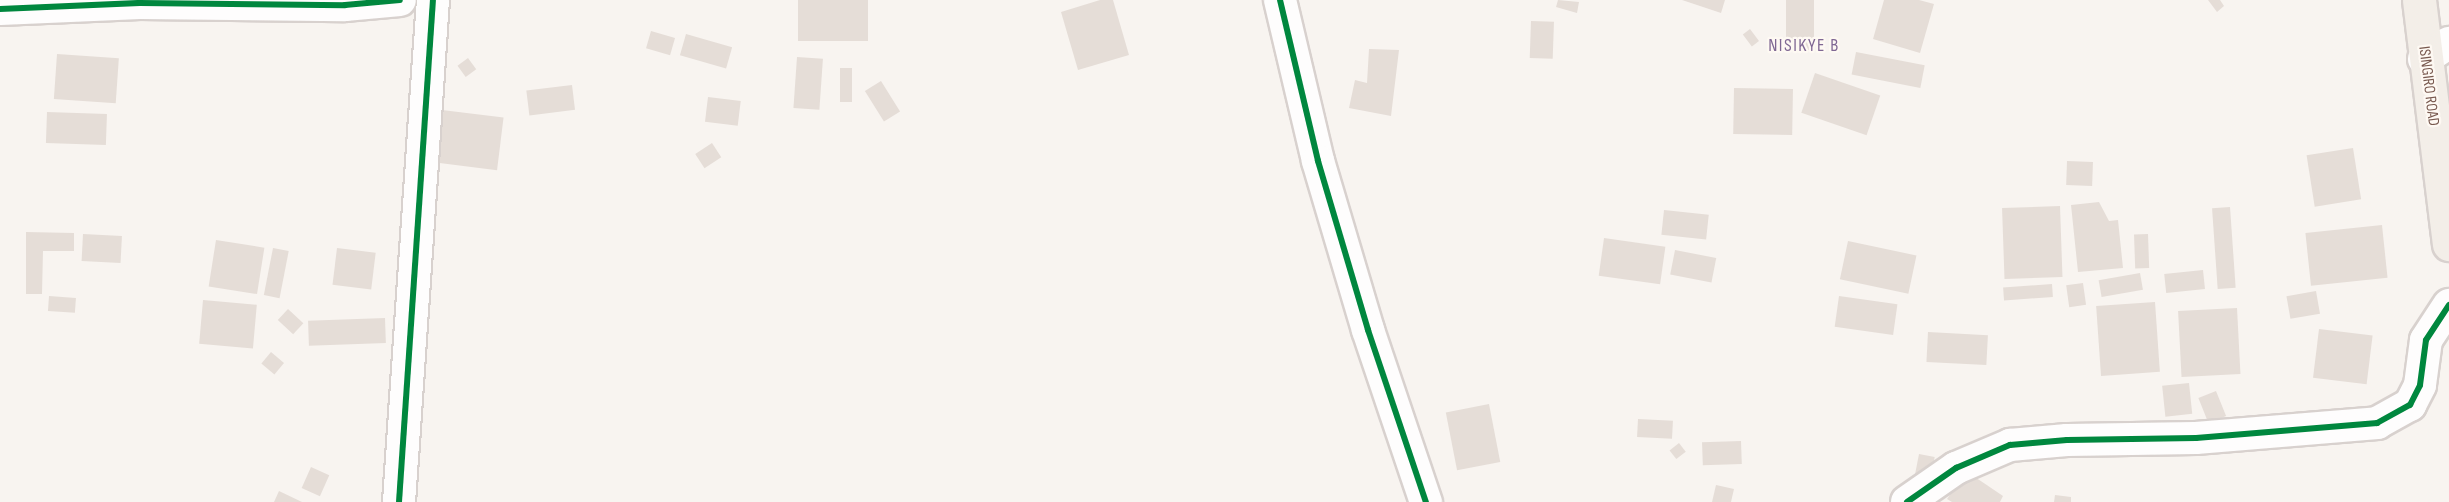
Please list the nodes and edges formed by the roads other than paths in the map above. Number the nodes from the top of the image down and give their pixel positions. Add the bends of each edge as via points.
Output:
1 (400, 0) edge
2 (433, 0) edge
3 (1280, 0) edge
4 (2419, 0) edge
5 (0, 9) edge
6 (2436, 51) edge
7 (2449, 244) edge
8 (2449, 305) edge
9 (399, 502) edge
10 (1426, 502) edge
11 (1906, 502) edge

1 - 5 street via 345,6 140,3
2 - 9 street
3 - 10 street via 1318,161 1368,330
4 - 6 main road, ISINGIRO ROAD
6 - 7 main road, ISINGIRO ROAD
8 - 11 street via 2426,340 2420,385 2410,405 2378,423 2196,438 2010,445 1956,468

